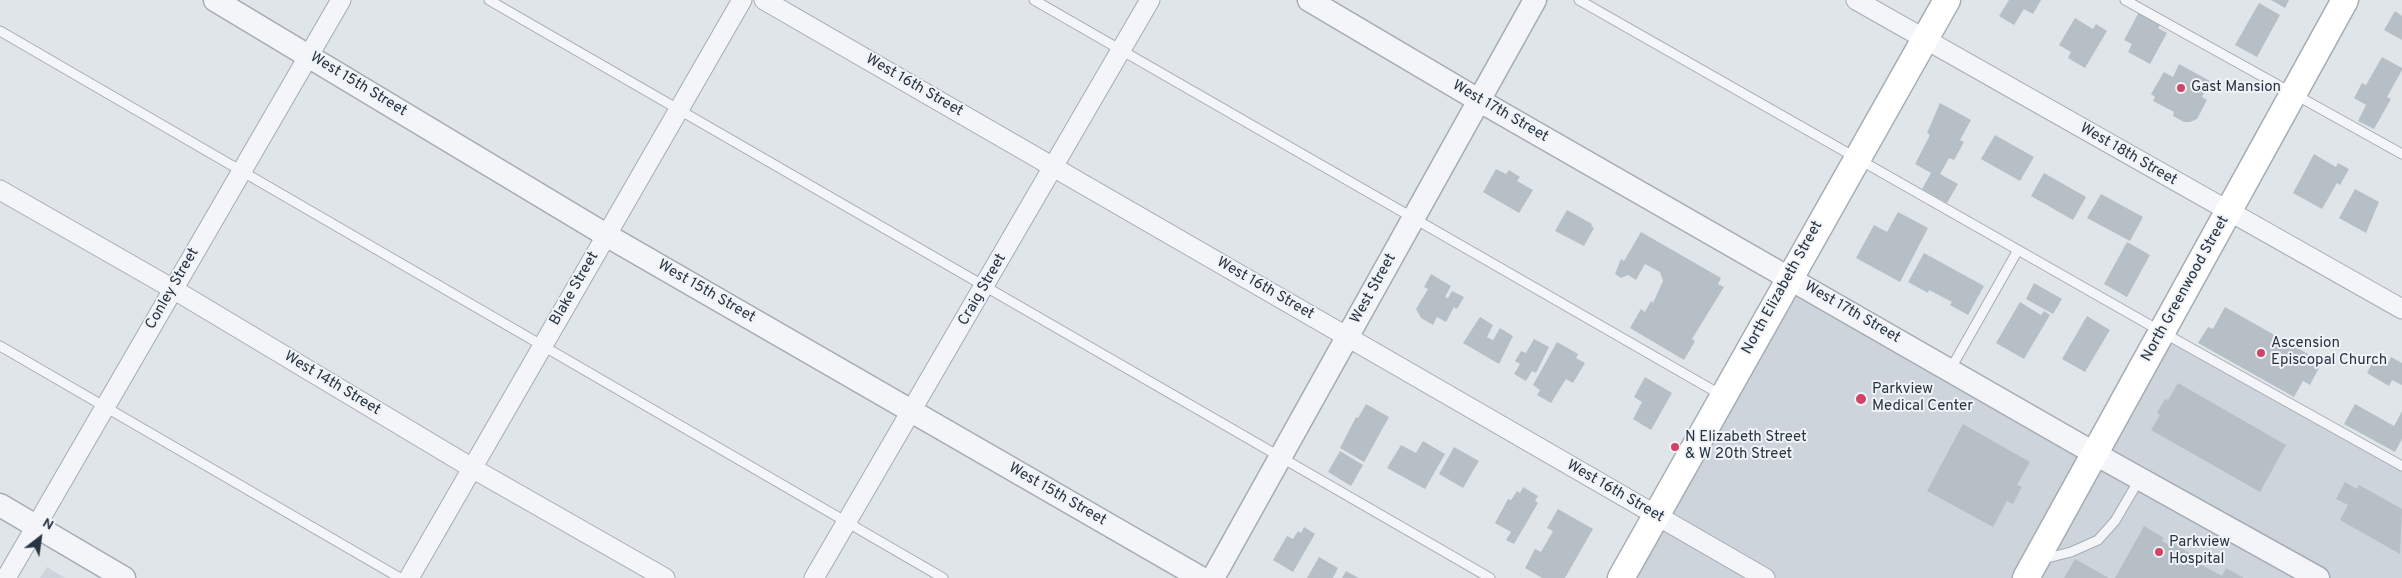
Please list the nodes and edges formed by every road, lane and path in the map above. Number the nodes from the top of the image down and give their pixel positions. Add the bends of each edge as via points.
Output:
1 (215, 0) edge
2 (341, 0) edge
3 (489, 0) edge
4 (742, 0) edge
5 (764, 0) edge
6 (1034, 0) edge
7 (1150, 0) edge
8 (1309, 0) edge
9 (1536, 0) edge
10 (1579, 0) edge
11 (1856, 0) edge
12 (1947, 0) edge
13 (2125, 0) edge
14 (2345, 0) edge
15 (0, 32) edge
16 (1925, 39) junction
17 (1121, 50) junction
18 (308, 55) junction
19 (2294, 94) junction
20 (1480, 101) junction
21 (679, 109) junction
22 (2402, 154) edge
23 (1857, 158) junction
24 (1054, 167) junction
25 (242, 171) junction
26 (0, 190) edge
27 (2228, 212) junction
28 (1414, 218) junction
29 (606, 235) junction
30 (2018, 250) junction
31 (1789, 276) junction
32 (985, 286) junction
33 (173, 289) junction
34 (2402, 309) edge
35 (2162, 332) junction
36 (1347, 337) junction
37 (542, 345) junction
38 (0, 346) edge
39 (1950, 370) junction
40 (1723, 396) junction
41 (104, 406) junction
42 (912, 411) junction
43 (2095, 454) junction
44 (1281, 456) junction
45 (2402, 466) edge
46 (472, 468) junction
47 (2140, 478) junction
48 (0, 505) edge
49 (1657, 516) junction
50 (847, 522) junction
51 (36, 526) junction
52 (2031, 570) edge
53 (6, 578) edge
54 (124, 578) edge
55 (400, 578) edge
56 (409, 578) edge
57 (665, 578) edge
58 (814, 578) edge
59 (943, 578) edge
60 (1201, 578) edge
61 (1213, 578) edge
62 (1490, 578) edge
63 (1621, 578) edge
64 (1765, 578) edge
65 (2318, 578) edge

1 - 18 street, West 15th Street
2 - 18 street, Conley Street
3 - 21 lane
4 - 21 street, Blake Street
5 - 24 street, West 16th Street
6 - 17 lane
7 - 17 street, Craig Street
8 - 20 street, West 17th Street
9 - 20 street, West Street
10 - 23 lane
11 - 16 street, West 18th Street
12 - 16 main road, North Elizabeth Street
13 - 19 lane
14 - 19 main road, North Greenwood Street
15 - 25 lane
16 - 23 main road, North Elizabeth Street
16 - 27 street, West 18th Street
17 - 24 street, Craig Street
17 - 28 lane
18 - 25 street, Conley Street
18 - 29 street, West 15th Street
19 - 22 lane
19 - 27 main road, North Greenwood Street
20 - 28 street, West Street
20 - 31 street, West 17th Street
21 - 29 street, Blake Street
21 - 32 lane
23 - 30 lane
23 - 31 main road, North Elizabeth Street
24 - 32 street, Craig Street
24 - 36 street, West 16th Street
25 - 33 street, Conley Street
25 - 37 lane
26 - 33 street, West 14th Street
27 - 34 street, West 18th Street
27 - 35 main road, North Greenwood Street
28 - 36 street, West Street
28 - 40 lane
29 - 37 street, Blake Street
29 - 42 street, West 15th Street
30 - 35 lane
30 - 39 lane
31 - 39 street, West 17th Street
31 - 40 main road, North Elizabeth Street
32 - 42 street, Craig Street
32 - 44 lane
33 - 41 street, Conley Street
33 - 46 street, West 14th Street
35 - 43 main road, North Greenwood Street
35 - 45 lane
36 - 44 street, West Street
36 - 49 street, West 16th Street
37 - 46 street, Blake Street
37 - 50 lane
38 - 41 lane
39 - 43 street, West 17th Street
40 - 49 main road, North Elizabeth Street
41 - 51 street, Conley Street
41 - 55 lane
42 - 50 street, Craig Street
42 - 60 street, West 15th Street
43 - 47 street, West 17th Street
43 - 52 main road, North Greenwood Street
44 - 61 street, West Street
44 - 62 lane
46 - 56 street, Blake Street
46 - 57 street, West 14th Street
47 - 52 lane via 2115,521 2098,540
47 - 65 street, West 17th Street
48 - 51 street
49 - 63 main road, North Elizabeth Street
49 - 64 street, West 16th Street
50 - 58 street, Craig Street
50 - 59 lane
51 - 53 street, Conley Street
51 - 54 street

